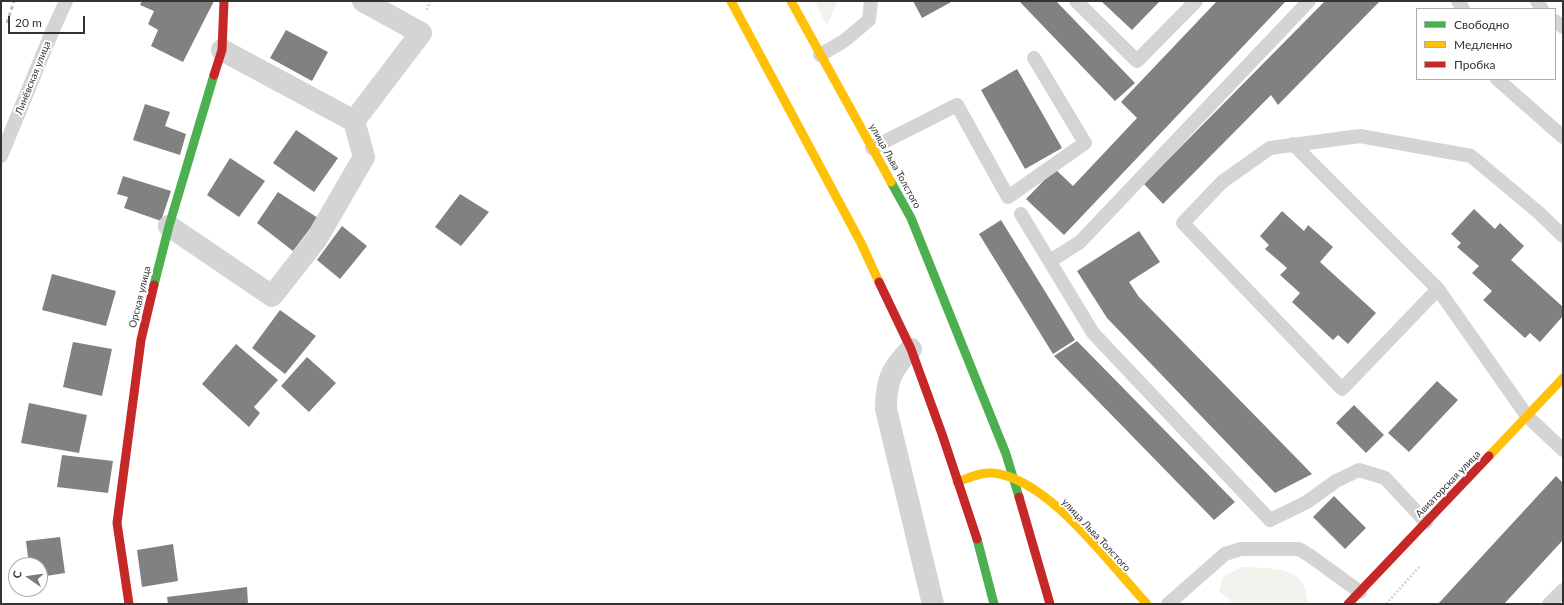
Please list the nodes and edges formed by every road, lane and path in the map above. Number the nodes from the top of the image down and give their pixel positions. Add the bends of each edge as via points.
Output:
1 (66, 1) edge
2 (224, 1) edge
3 (363, 1) edge
4 (731, 1) edge
5 (791, 1) edge
6 (871, 1) edge
7 (1076, 1) edge
8 (1196, 1) edge
9 (1309, 1) edge
10 (222, 50) junction
11 (820, 55) junction
12 (1034, 58) dead end
13 (1498, 80) edge
14 (354, 120) junction
15 (1563, 137) edge
16 (1293, 144) junction
17 (872, 148) junction
18 (1, 156) edge
19 (1021, 214) dead end
20 (169, 226) junction
21 (1563, 236) edge
22 (1050, 261) junction
23 (1438, 289) junction
24 (911, 349) junction
25 (1563, 378) edge
26 (1527, 416) junction
27 (1563, 450) edge
28 (1014, 478) junction
29 (958, 482) junction
30 (1426, 522) junction
31 (1563, 590) edge
32 (1360, 592) junction
33 (930, 602) edge
34 (129, 604) edge
35 (994, 604) edge
36 (1050, 604) edge
37 (1147, 604) edge
38 (1168, 604) edge
39 (1348, 604) edge
40 (1550, 604) edge

1 - 18 lane, Линёвская улица
2 - 10 main road, Орская улица
3 - 14 street via 421,33
4 - 24 main road via 861,243
5 - 11 main road, улица Льва Толстого
6 - 11 lane via 869,20 844,41
7 - 8 lane via 1137,61
9 - 22 lane via 1080,242
10 - 14 street
10 - 20 main road, Орская улица
11 - 17 main road, улица Льва Толстого
12 - 17 lane via 1085,143 1008,197 957,106
13 - 15 lane
14 - 20 street via 364,157 316,240 272,296
16 - 21 lane via 1360,136 1471,156
16 - 23 lane
16 - 23 lane via 1270,148 1222,182 1183,223 1342,389
17 - 28 main road, улица Льва Толстого via 911,218
19 - 22 lane
20 - 34 main road, Орская улица via 141,340 117,523
22 - 30 lane via 1094,333 1270,520 1307,502 1336,481 1359,470 1385,478
23 - 26 lane
24 - 29 main road
24 - 33 street via 892,373 886,390 886,409
25 - 26 main road, Авиаторская улица
26 - 27 lane
26 - 30 main road, Авиаторская улица
28 - 29 main road, улица Льва Толстого via 985,473
28 - 36 main road, улица Льва Толстого
28 - 37 main road, улица Льва Толстого via 1030,486 1068,517
29 - 35 main road via 977,539
30 - 32 main road, Авиаторская улица
31 - 40 lane
32 - 38 lane via 1299,549 1241,549 1225,554
32 - 39 main road, Авиаторская улица

